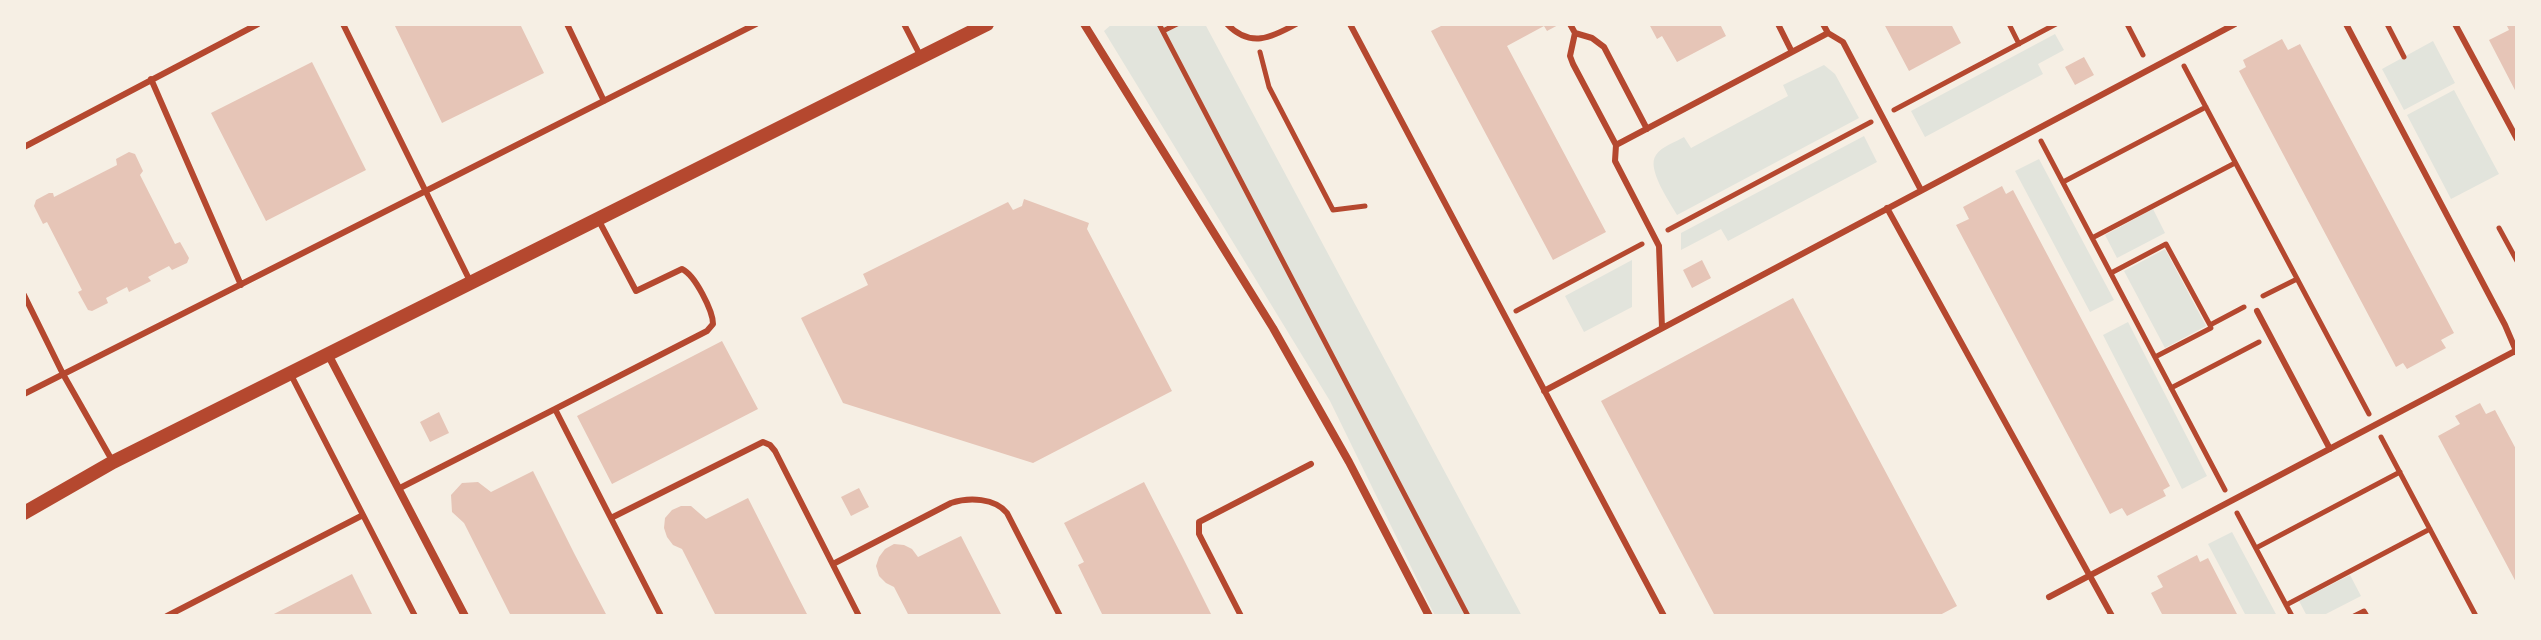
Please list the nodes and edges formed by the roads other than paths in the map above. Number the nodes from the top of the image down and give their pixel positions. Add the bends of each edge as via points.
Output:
1 (258, 24) edge
2 (343, 24) edge
3 (567, 24) edge
4 (756, 24) edge
5 (904, 24) edge
6 (987, 24) edge
7 (1084, 24) edge
8 (1227, 24) edge
9 (1296, 24) edge
10 (1350, 24) edge
11 (1570, 24) edge
12 (1778, 24) edge
13 (1823, 24) edge
14 (2235, 24) edge
15 (2346, 24) edge
16 (2455, 24) edge
17 (1575, 33) junction
18 (1828, 33) junction
19 (1792, 52) junction
20 (921, 57) junction
21 (151, 79) junction
22 (604, 101) junction
23 (1647, 129) junction
24 (2517, 139) edge
25 (1616, 145) junction
26 (24, 147) edge
27 (1921, 190) junction
28 (424, 192) junction
29 (1887, 208) junction
30 (598, 219) junction
31 (471, 283) junction
32 (241, 285) junction
33 (24, 295) edge
34 (2257, 311) dead end
35 (1662, 328) junction
36 (2517, 351) edge
37 (328, 354) junction
38 (290, 373) junction
39 (63, 374) junction
40 (1544, 391) junction
41 (24, 394) edge
42 (555, 409) junction
43 (2330, 449) junction
44 (113, 462) junction
45 (1311, 464) dead end
46 (398, 489) junction
47 (24, 513) edge
48 (363, 515) junction
49 (611, 518) junction
50 (833, 564) junction
51 (2090, 574) junction
52 (2049, 597) dead end
53 (167, 616) edge
54 (415, 616) edge
55 (465, 616) edge
56 (661, 616) edge
57 (859, 616) edge
58 (1060, 616) edge
59 (1241, 616) edge
60 (1429, 616) edge
61 (1664, 616) edge
62 (2112, 616) edge

1 - 21 lane
2 - 28 lane
3 - 22 lane
4 - 22 lane
5 - 20 lane
6 - 20 street
7 - 60 street via 1273,328
8 - 9 lane via 1256,40
10 - 40 lane
11 - 17 lane
12 - 19 lane
13 - 18 lane
14 - 27 lane
15 - 36 lane
16 - 24 lane
17 - 23 lane via 1604,47
17 - 25 lane via 1570,56
18 - 19 lane
18 - 27 lane via 1843,42
19 - 23 lane
20 - 30 street
21 - 26 lane
21 - 32 lane
22 - 28 lane
23 - 25 lane
25 - 35 lane via 1615,161 1661,256
27 - 29 lane
28 - 31 lane
28 - 32 lane
29 - 35 lane
29 - 51 lane
30 - 31 street
30 - 42 lane via 636,291 682,269 693,278 713,324
31 - 37 street
32 - 39 lane
33 - 39 lane
34 - 43 lane
35 - 40 lane
36 - 43 lane
37 - 38 street
37 - 46 street
38 - 44 street
38 - 48 lane
39 - 41 lane
39 - 44 lane
40 - 61 lane
42 - 46 lane
42 - 49 lane
43 - 51 lane
44 - 47 street
45 - 59 lane via 1199,522 1199,534
46 - 55 street
48 - 53 lane
48 - 54 lane
49 - 50 lane via 763,442 775,451
49 - 56 lane
50 - 57 lane
50 - 58 lane via 951,503 993,502 1007,513
51 - 52 lane
51 - 62 lane

